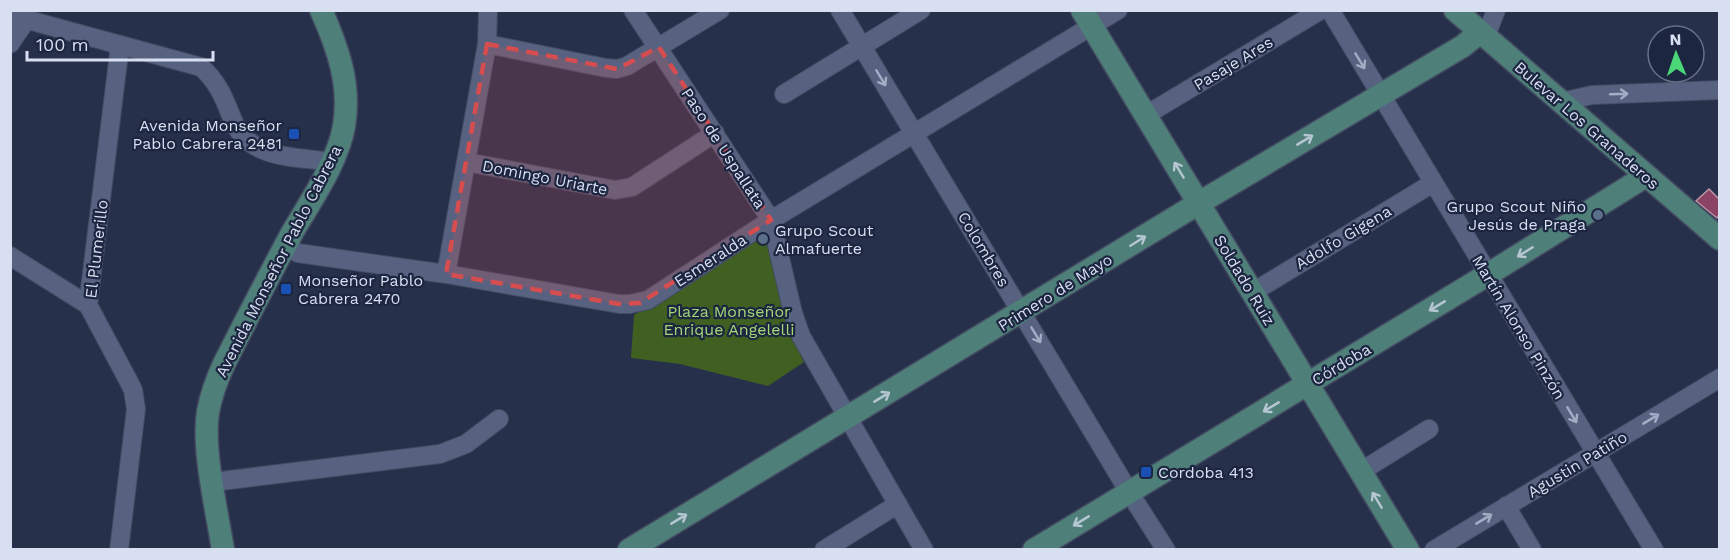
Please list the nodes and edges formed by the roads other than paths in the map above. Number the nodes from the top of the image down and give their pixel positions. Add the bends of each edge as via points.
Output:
1 (321, 10) edge
2 (488, 10) edge
3 (633, 10) edge
4 (720, 10) edge
5 (840, 10) edge
6 (921, 10) edge
7 (1118, 10) edge
8 (1321, 10) edge
9 (1330, 10) edge
10 (1455, 10) edge
11 (1496, 10) edge
12 (19, 17) edge
13 (1087, 18) edge
14 (1483, 34) junction
15 (10, 44) edge
16 (487, 44) junction
17 (120, 45) junction
18 (861, 46) junction
19 (658, 47) junction
20 (1719, 90) edge
21 (784, 94) dead end
22 (1380, 95) junction
23 (1561, 102) junction
24 (1146, 115) junction
25 (715, 133) junction
26 (915, 134) junction
27 (331, 162) junction
28 (466, 162) junction
29 (1646, 176) junction
30 (1433, 183) junction
31 (1199, 203) junction
32 (771, 220) junction
33 (1718, 240) edge
34 (285, 246) junction
35 (10, 256) edge
36 (446, 274) junction
37 (1487, 275) junction
38 (1253, 292) junction
39 (88, 305) junction
40 (1022, 312) junction
41 (1719, 378) edge
42 (1307, 385) junction
43 (848, 418) junction
44 (499, 419) dead end
45 (1429, 429) dead end
46 (1595, 452) junction
47 (1360, 472) junction
48 (213, 482) junction
49 (1129, 492) junction
50 (898, 504) junction
51 (1506, 506) junction
52 (119, 549) edge
53 (223, 549) edge
54 (629, 549) edge
55 (824, 549) edge
56 (924, 549) edge
57 (1034, 549) edge
58 (1166, 549) edge
59 (1408, 549) edge
60 (1434, 549) edge
61 (1532, 549) edge
62 (1654, 549) edge

1 - 27 main road, Avenida Monseñor Pablo Cabrera via 341,61 346,95 342,137
2 - 16 street
3 - 19 street, Paso de Uspallata
4 - 19 street
5 - 18 street, Colombres
6 - 18 street
7 - 13 street, Esmeralda
8 - 24 street, Pasaje Ares
9 -> 22 street, Martín Alonso Pinzón
10 - 14 main road, Bulevar Los Granaderos
11 - 14 street
12 - 15 street
12 - 17 street
13 - 24 main road, Soldado Ruiz
13 - 26 street, Esmeralda
14 - 22 main road, Primero de Mayo
14 - 23 main road, Bulevar Los Granaderos
16 - 19 street via 617,69
16 - 28 street
17 - 27 street via 201,67 221,90 239,133 255,147
17 - 39 street, El Plumerillo
18 - 21 street
18 -> 26 street, Colombres
19 - 25 street, Paso de Uspallata
23 -> 20 street via 1592,95
22 - 30 street, Martín Alonso Pinzón
31 -> 22 main road, Primero de Mayo
23 - 29 main road, Bulevar Los Granaderos
31 -> 24 main road, Soldado Ruiz
25 - 28 street, Domingo Uriarte via 623,190
25 - 32 street, Paso de Uspallata
26 - 32 street, Esmeralda
26 - 40 street, Colombres
27 - 34 main road, Avenida Monseñor Pablo Cabrera
28 - 36 street
29 - 33 main road, Bulevar Los Granaderos
29 -> 37 main road, Córdoba
30 - 37 street, Martín Alonso Pinzón
30 - 38 street, Adolfo Gigena
31 - 38 main road, Soldado Ruiz
40 -> 31 main road, Primero de Mayo
32 - 36 street, Esmeralda via 640,303 619,304
32 - 43 street, Paso de Uspallata via 796,325
34 - 36 street, Esmeralda via 298,253
34 - 48 main road, Avenida Monseñor Pablo Cabrera via 217,379 207,425
35 - 39 street
37 -> 42 main road, Córdoba
37 -> 46 street, Martín Alonso Pinzón
38 - 42 main road, Soldado Ruiz
39 - 52 street, El Plumerillo via 134,398
43 -> 40 main road, Primero de Mayo
40 -> 49 street, Colombres
46 -> 41 street, Agustin Patiño
42 - 47 main road, Soldado Ruiz
42 -> 49 main road, Córdoba
43 - 50 street, Paso de Uspallata
54 -> 43 main road, Primero de Mayo
44 - 48 street via 466,444 440,454
45 - 47 street
46 - 51 street, Agustin Patiño
46 - 62 street, Martín Alonso Pinzón
59 -> 47 main road, Soldado Ruiz
48 - 53 main road, Avenida Monseñor Pablo Cabrera
49 -> 57 main road, Córdoba
49 - 58 street, Colombres
50 - 55 street
50 - 56 street, Paso de Uspallata
60 -> 51 street, Agustin Patiño
51 - 61 street

